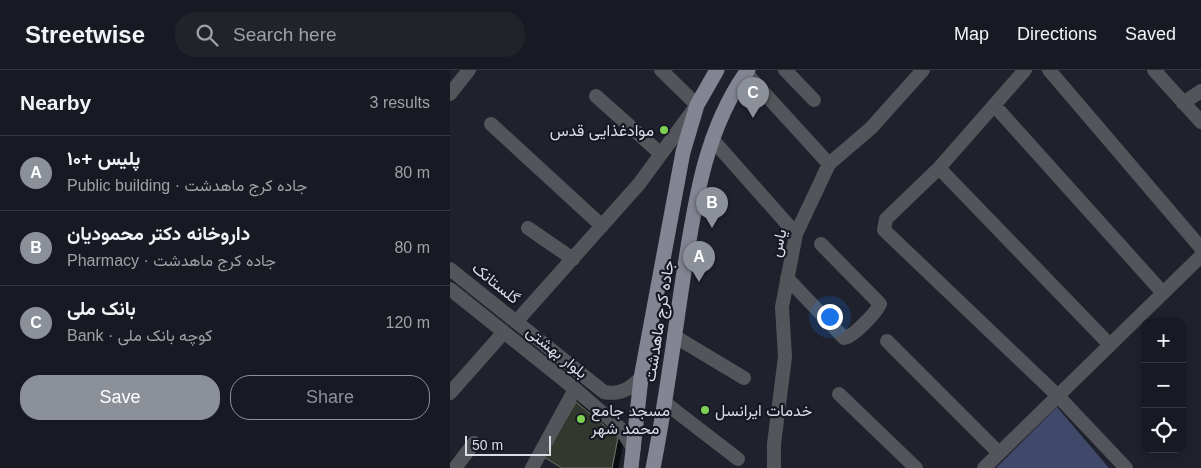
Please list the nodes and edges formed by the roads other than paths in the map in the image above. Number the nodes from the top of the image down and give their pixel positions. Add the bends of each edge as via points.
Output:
1 (469, 70) edge
2 (661, 70) edge
3 (717, 70) edge
4 (785, 70) edge
5 (923, 70) edge
6 (1025, 70) edge
7 (1049, 70) edge
8 (1154, 70) edge
9 (747, 71) edge
10 (1201, 91) edge
11 (450, 94) edge
12 (596, 96) dead end
13 (814, 100) dead end
14 (1183, 102) junction
15 (697, 104) junction
16 (994, 105) junction
17 (1201, 122) edge
18 (491, 124) dead end
19 (712, 139) junction
20 (661, 154) junction
21 (829, 164) junction
22 (939, 168) junction
23 (602, 226) junction
24 (528, 228) dead end
25 (796, 234) junction
26 (821, 244) dead end
27 (1201, 248) edge
28 (1201, 256) edge
29 (573, 259) junction
30 (450, 268) edge
31 (787, 278) junction
32 (450, 289) edge
33 (1163, 293) junction
34 (516, 322) junction
35 (504, 332) junction
36 (674, 336) junction
37 (887, 341) dead end
38 (1110, 345) junction
39 (641, 378) junction
40 (744, 378) dead end
41 (575, 389) junction
42 (604, 392) junction
43 (450, 393) edge
44 (839, 394) dead end
45 (1058, 396) junction
46 (664, 402) junction
47 (596, 408) junction
48 (474, 444) dead end
49 (634, 450) junction
50 (999, 453) junction
51 (738, 460) dead end
52 (454, 468) edge
53 (532, 468) edge
54 (631, 468) edge
55 (653, 468) edge
56 (774, 468) edge
57 (916, 468) edge
58 (984, 468) edge
59 (1126, 468) edge

1 - 11 street
2 - 15 street
3 - 15 main road, جاده کرج ماهدشت
4 - 13 street
5 - 21 street, یاس via 871,128
6 - 16 street
7 - 27 street
8 - 14 street
9 - 19 main road, جاده کرج ماهدشت via 728,101
9 - 21 street
10 - 14 street
12 - 20 street
14 - 17 street
15 - 20 street
15 - 39 main road, جاده کرج ماهدشت via 683,152
16 - 22 street
16 - 33 street
18 - 23 street
19 - 25 street
19 - 36 main road, جاده کرج ماهدشت via 702,174
20 - 23 street
21 - 25 street, یاس
22 - 38 street
22 - 45 street via 886,218 884,230
23 - 29 street
24 - 29 street
25 - 31 street, یاس
26 - 31 street via 880,304 868,319 844,338
28 - 33 street
29 - 34 street
30 - 34 street, گلستانک
31 - 56 street, یاس via 782,307 785,357
32 - 35 street, بلوار بهشتی
33 - 38 street
34 - 42 street, گلستانک
35 - 41 street, بلوار بهشتی
35 - 43 street
36 - 40 street
36 - 46 main road, جاده کرج ماهدشت
37 - 50 street
38 - 45 street
39 - 42 street via 627,391
39 - 49 main road, جاده کرج ماهدشت
41 - 47 street, بلوار بهشتی
41 - 53 street
42 - 47 street via 615,403 612,409 607,412
44 - 57 street
45 - 50 street
45 - 59 street
46 - 51 street
46 - 55 main road, جاده کرج ماهدشت
47 - 49 street, بلوار بهشتی via 620,428
48 - 52 street
49 - 54 main road, جاده کرج ماهدشت
50 - 58 street

